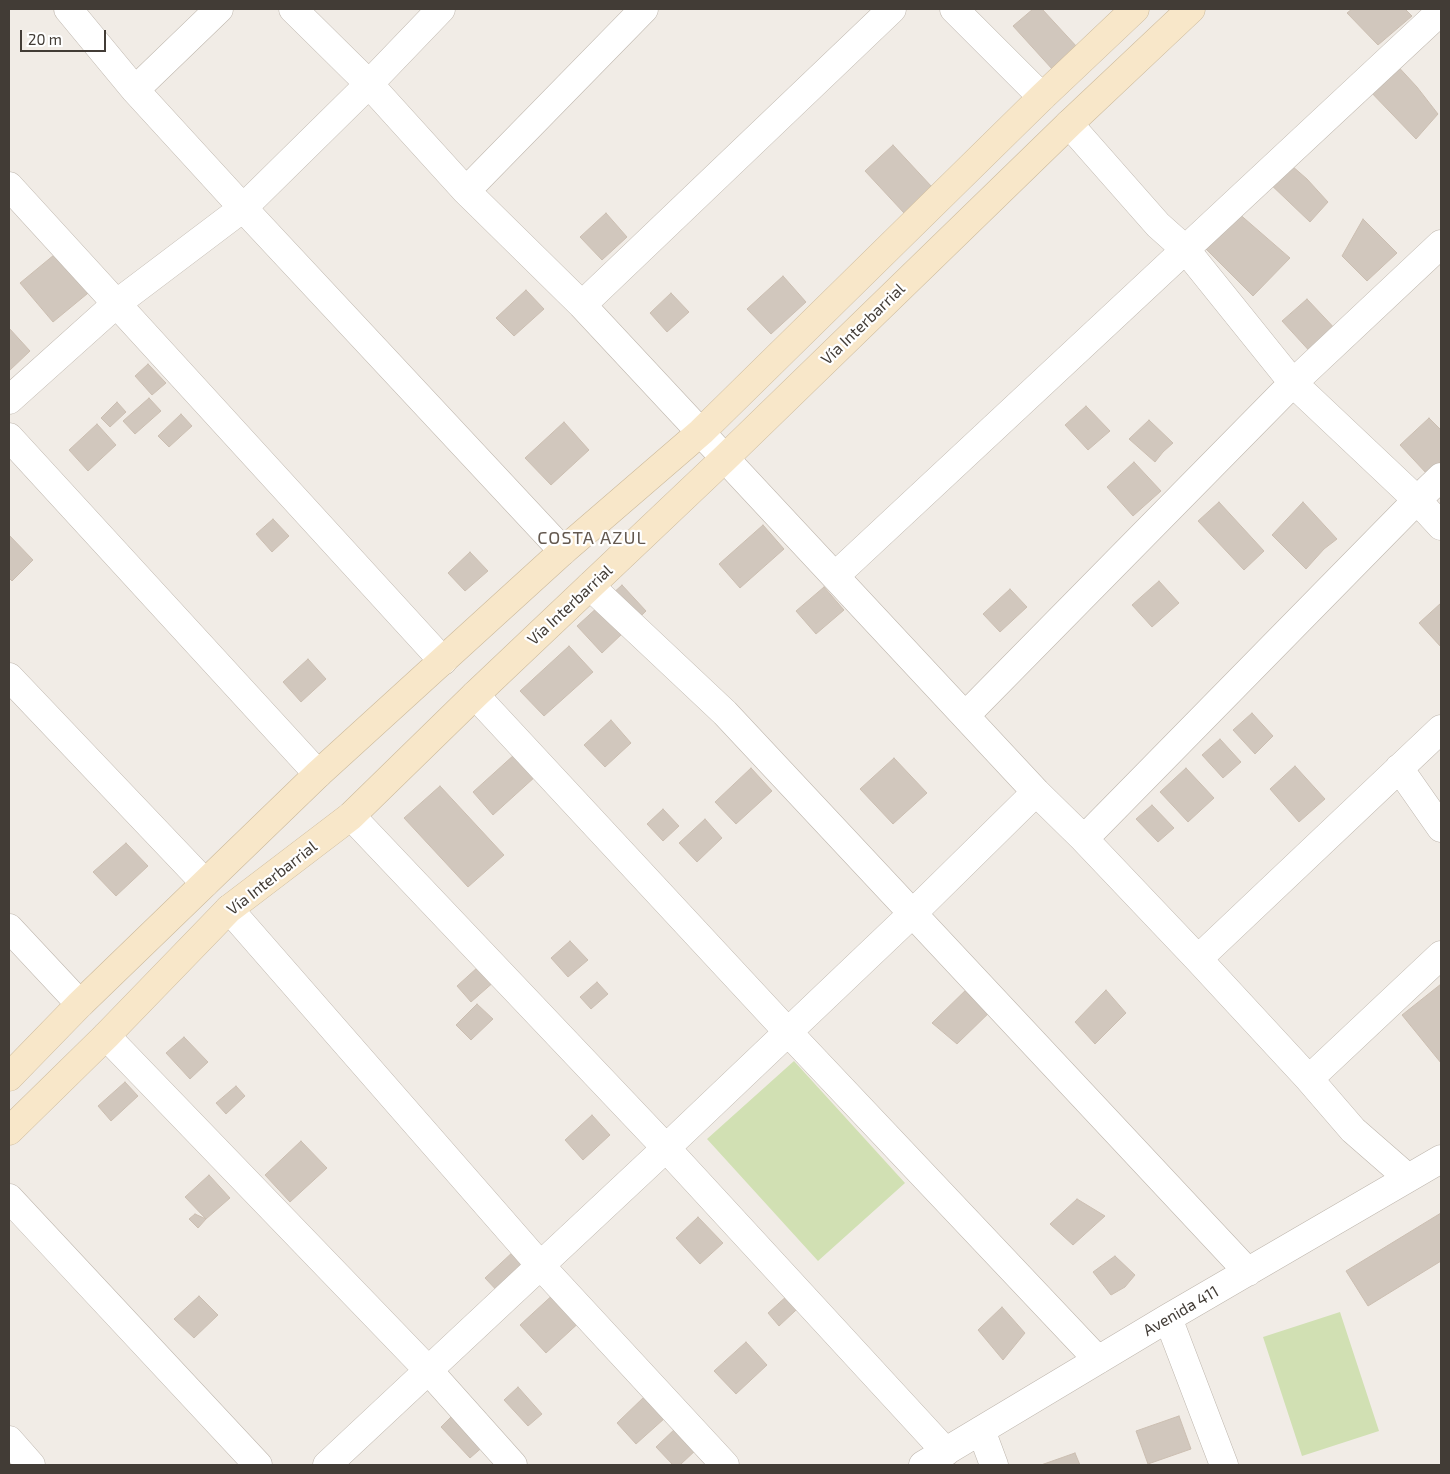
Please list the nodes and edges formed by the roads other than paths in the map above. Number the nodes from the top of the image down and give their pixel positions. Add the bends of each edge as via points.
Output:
1 (68, 9) edge
2 (219, 9) edge
3 (293, 9) edge
4 (441, 9) edge
5 (644, 9) edge
6 (892, 9) edge
7 (954, 9) edge
8 (1135, 9) edge
9 (1191, 9) edge
10 (1441, 11) edge
11 (369, 84) junction
12 (135, 90) junction
13 (1042, 97) junction
14 (1069, 124) junction
15 (9, 186) edge
16 (466, 191) junction
17 (242, 208) junction
18 (1441, 244) edge
19 (1186, 250) junction
20 (116, 304) junction
21 (582, 305) junction
22 (1293, 383) junction
23 (9, 400) edge
24 (701, 432) junction
25 (9, 437) edge
26 (724, 459) junction
27 (1441, 477) edge
28 (1417, 500) junction
29 (1441, 526) edge
30 (563, 551) junction
31 (835, 576) junction
32 (590, 586) junction
33 (443, 660) junction
34 (9, 677) edge
35 (475, 695) junction
36 (966, 715) junction
37 (1441, 729) edge
38 (1399, 768) junction
39 (318, 774) junction
40 (1036, 792) junction
41 (351, 816) junction
42 (1441, 828) edge
43 (1084, 839) junction
44 (205, 883) junction
45 (229, 909) junction
46 (912, 913) junction
47 (9, 928) edge
48 (1441, 955) edge
49 (1198, 959) junction
50 (80, 1004) junction
51 (787, 1031) junction
52 (106, 1036) junction
53 (9, 1077) edge
54 (1309, 1079) junction
55 (9, 1131) edge
56 (666, 1148) junction
57 (1441, 1159) edge
58 (1408, 1178) junction
59 (9, 1198) edge
60 (540, 1265) junction
61 (1248, 1272) junction
62 (1168, 1318) junction
63 (1098, 1360) junction
64 (429, 1371) junction
65 (981, 1430) junction
66 (9, 1440) edge
67 (934, 1459) edge
68 (31, 1465) edge
69 (258, 1465) edge
70 (327, 1465) edge
71 (513, 1465) edge
72 (725, 1465) edge
73 (994, 1465) edge
74 (1224, 1465) edge

1 - 12 street
2 - 12 street
3 - 11 street
4 - 11 street
5 - 16 street
6 - 21 street
7 - 13 street
8 - 13 main road
9 - 14 main road, Vía Interbarrial
10 - 19 street
11 - 16 street
11 - 17 street
12 - 17 street
13 - 24 main road
14 - 19 street via 1158,225
14 - 26 main road, Vía Interbarrial
15 - 20 street
16 - 21 street
17 - 20 street
17 - 30 street
18 - 22 street
19 - 22 street
19 - 31 street
20 - 23 street
20 - 33 street
21 - 24 street
22 - 28 street
22 - 36 street
24 - 26 street
24 - 30 main road
25 - 39 street
26 - 31 street
26 - 32 main road, Vía Interbarrial
27 - 28 street
28 - 29 street
28 - 43 street
30 - 33 main road
31 - 36 street
32 - 35 main road, Vía Interbarrial
32 - 46 street via 725,713
33 - 39 main road
34 - 44 street
35 - 41 main road, Vía Interbarrial
35 - 51 street
36 - 40 street
37 - 38 street
38 - 42 street
38 - 49 street
39 - 44 main road
40 - 43 street
40 - 46 street
41 - 45 main road, Vía Interbarrial
41 - 56 street
43 - 49 street
44 - 50 main road
45 - 52 main road, Vía Interbarrial
45 - 60 street
46 - 51 street
46 - 61 street
47 - 50 street
48 - 54 street
49 - 54 street
50 - 53 main road
51 - 56 street
51 - 63 street
52 - 55 main road, Vía Interbarrial
52 - 64 street
54 - 58 street via 1353,1130
56 - 60 street
56 - 67 street
57 - 58 street, Avenida 411
58 - 61 street, Avenida 411
59 - 69 street
60 - 64 street
60 - 72 street
61 - 62 street, Avenida 411
62 - 63 street, Avenida 411
62 - 74 street
63 - 65 street, Avenida 411
64 - 70 street
64 - 71 street
65 - 67 street, Avenida 411
65 - 73 street
66 - 68 street

